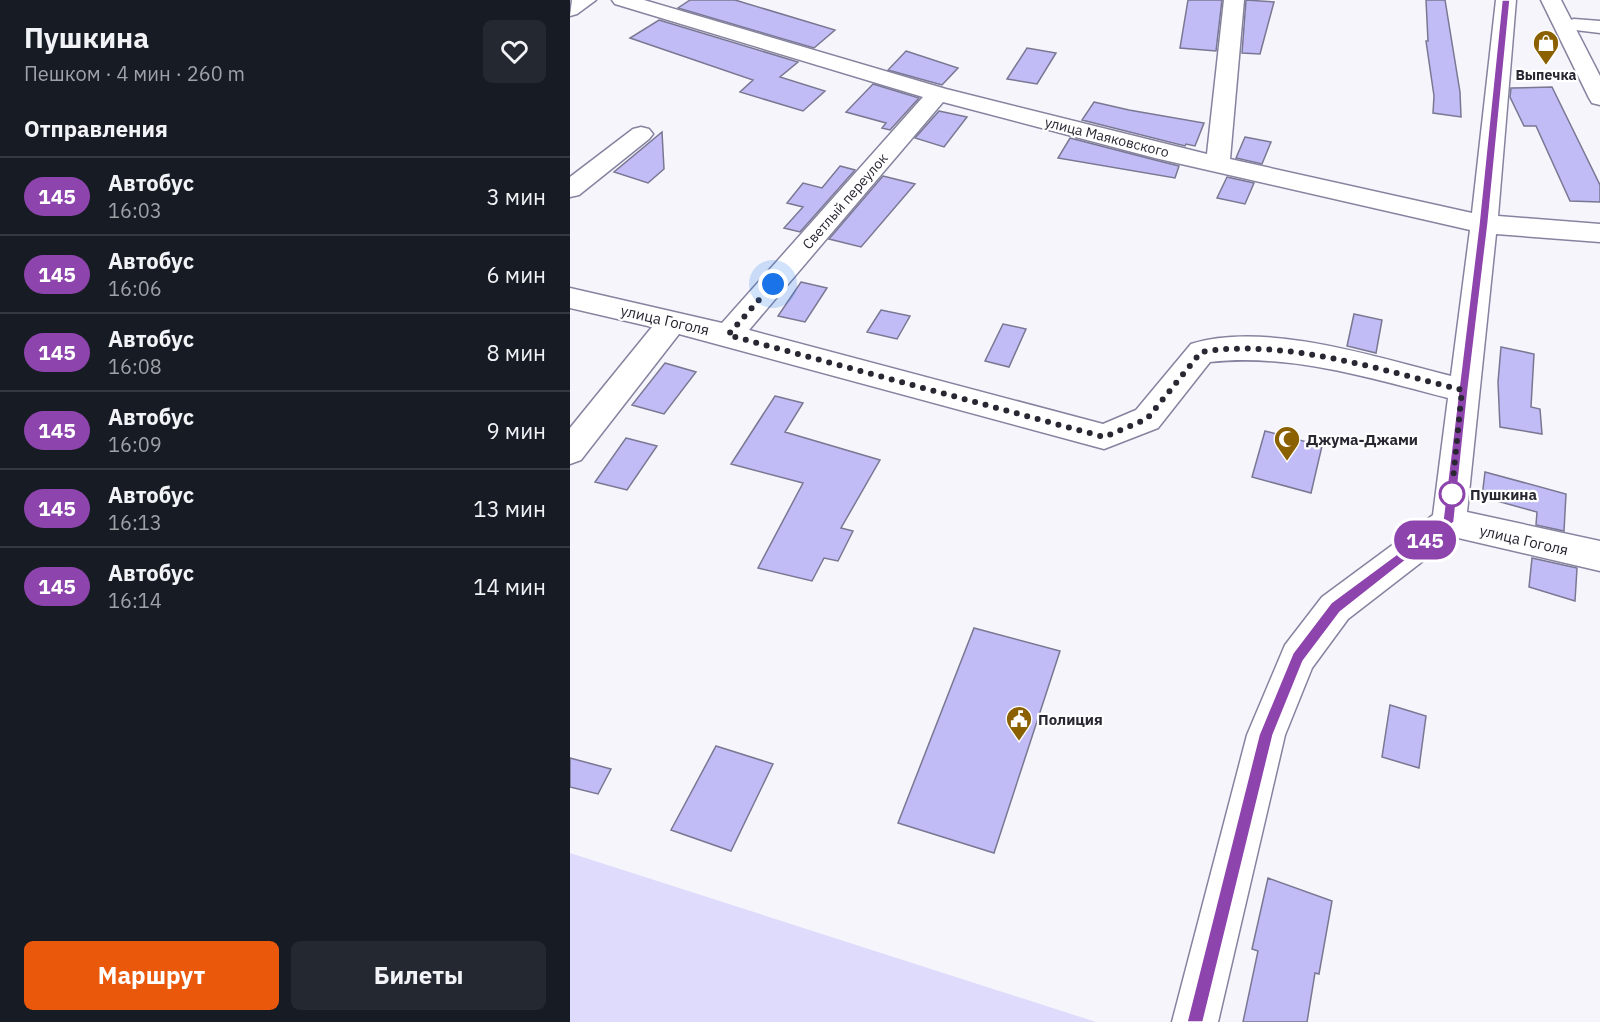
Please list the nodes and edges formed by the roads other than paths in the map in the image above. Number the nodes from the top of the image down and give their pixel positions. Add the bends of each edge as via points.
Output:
1 (586, 0) edge
2 (622, 0) edge
3 (1234, 0) edge
4 (1506, 0) edge
5 (1551, 0) edge
6 (1563, 0) edge
7 (570, 10) edge
8 (1568, 25) junction
9 (1600, 27) edge
10 (1600, 74) edge
11 (938, 94) junction
12 (1600, 98) edge
13 (641, 134) dead end
14 (1218, 162) junction
15 (570, 189) edge
16 (1484, 224) junction
17 (1600, 233) edge
18 (570, 298) edge
19 (673, 321) junction
20 (728, 335) junction
21 (1462, 390) junction
22 (570, 451) edge
23 (1449, 522) junction
24 (1600, 556) edge
25 (1195, 1022) edge

1 - 7 street
2 - 11 street, улица Маяковского
3 - 14 street
4 - 16 street
5 - 8 street
6 - 8 street
8 - 9 street
8 - 10 street
8 - 12 street
11 - 14 street, улица Маяковского via 1155,150
11 - 20 street, Светлый переулок
13 - 15 street
14 - 16 street, улица Маяковского
16 - 17 street, улица Маяковского
16 - 21 street
18 - 19 street, улица Гоголя
19 - 20 street, улица Гоголя
19 - 22 street
20 - 21 street, улица Гоголя via 1104,437 1147,419 1201,352 1224,348 1268,348
21 - 23 street
23 - 24 street, улица Гоголя
23 - 25 street via 1335,608 1298,657 1266,735

